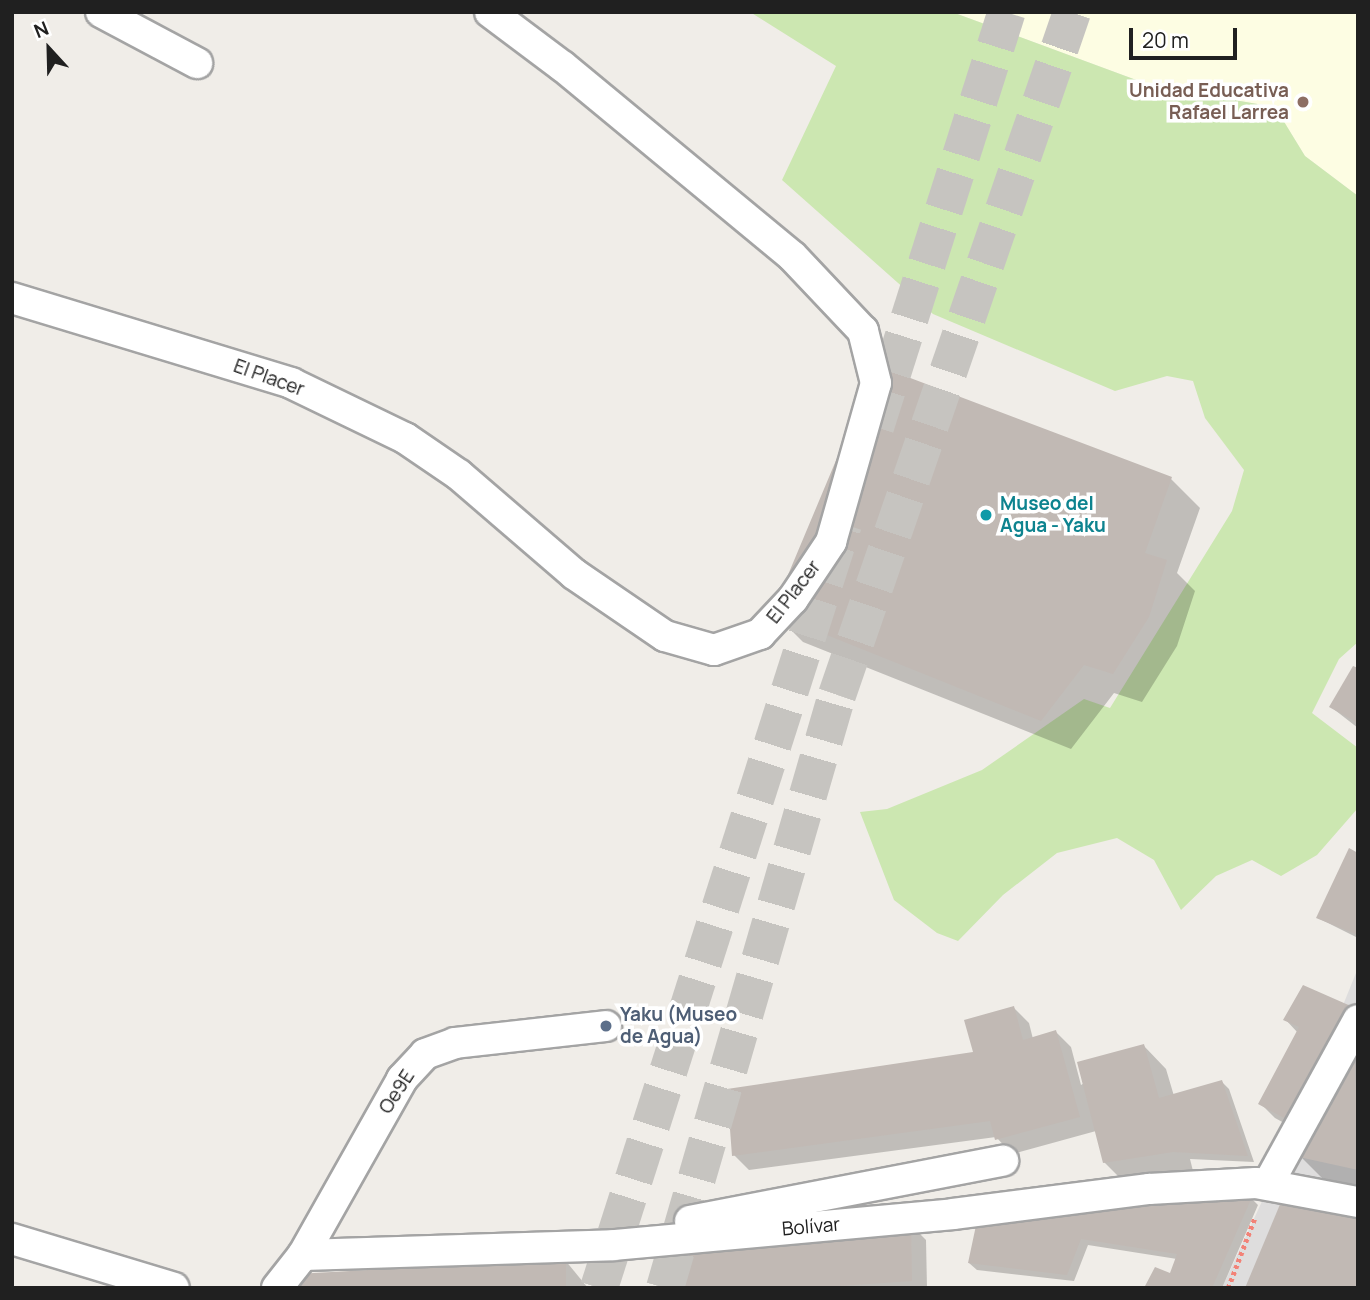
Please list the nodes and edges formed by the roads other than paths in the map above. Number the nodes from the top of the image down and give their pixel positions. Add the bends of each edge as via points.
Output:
1 (101, 12) edge
2 (490, 12) edge
3 (197, 63) dead end
4 (12, 298) edge
5 (1358, 1020) edge
6 (606, 1026) dead end
7 (1003, 1161) dead end
8 (1268, 1184) junction
9 (1358, 1202) edge
10 (12, 1239) edge
11 (614, 1245) junction
12 (303, 1255) junction
13 (174, 1288) edge
14 (277, 1288) edge

1 - 3 street
2 - 4 street, El Placer via 792,256 863,331 876,383 831,542 793,599 760,634 714,650 665,636 573,574 459,475 405,438 291,383
5 - 8 street
6 - 12 street, Oe9E via 455,1043 425,1054 402,1079
7 - 11 street via 630,1233
8 - 9 street, Bolívar
8 - 11 street, Bolívar via 1149,1189 953,1214
10 - 13 street
11 - 12 street, Bolívar
12 - 14 street

